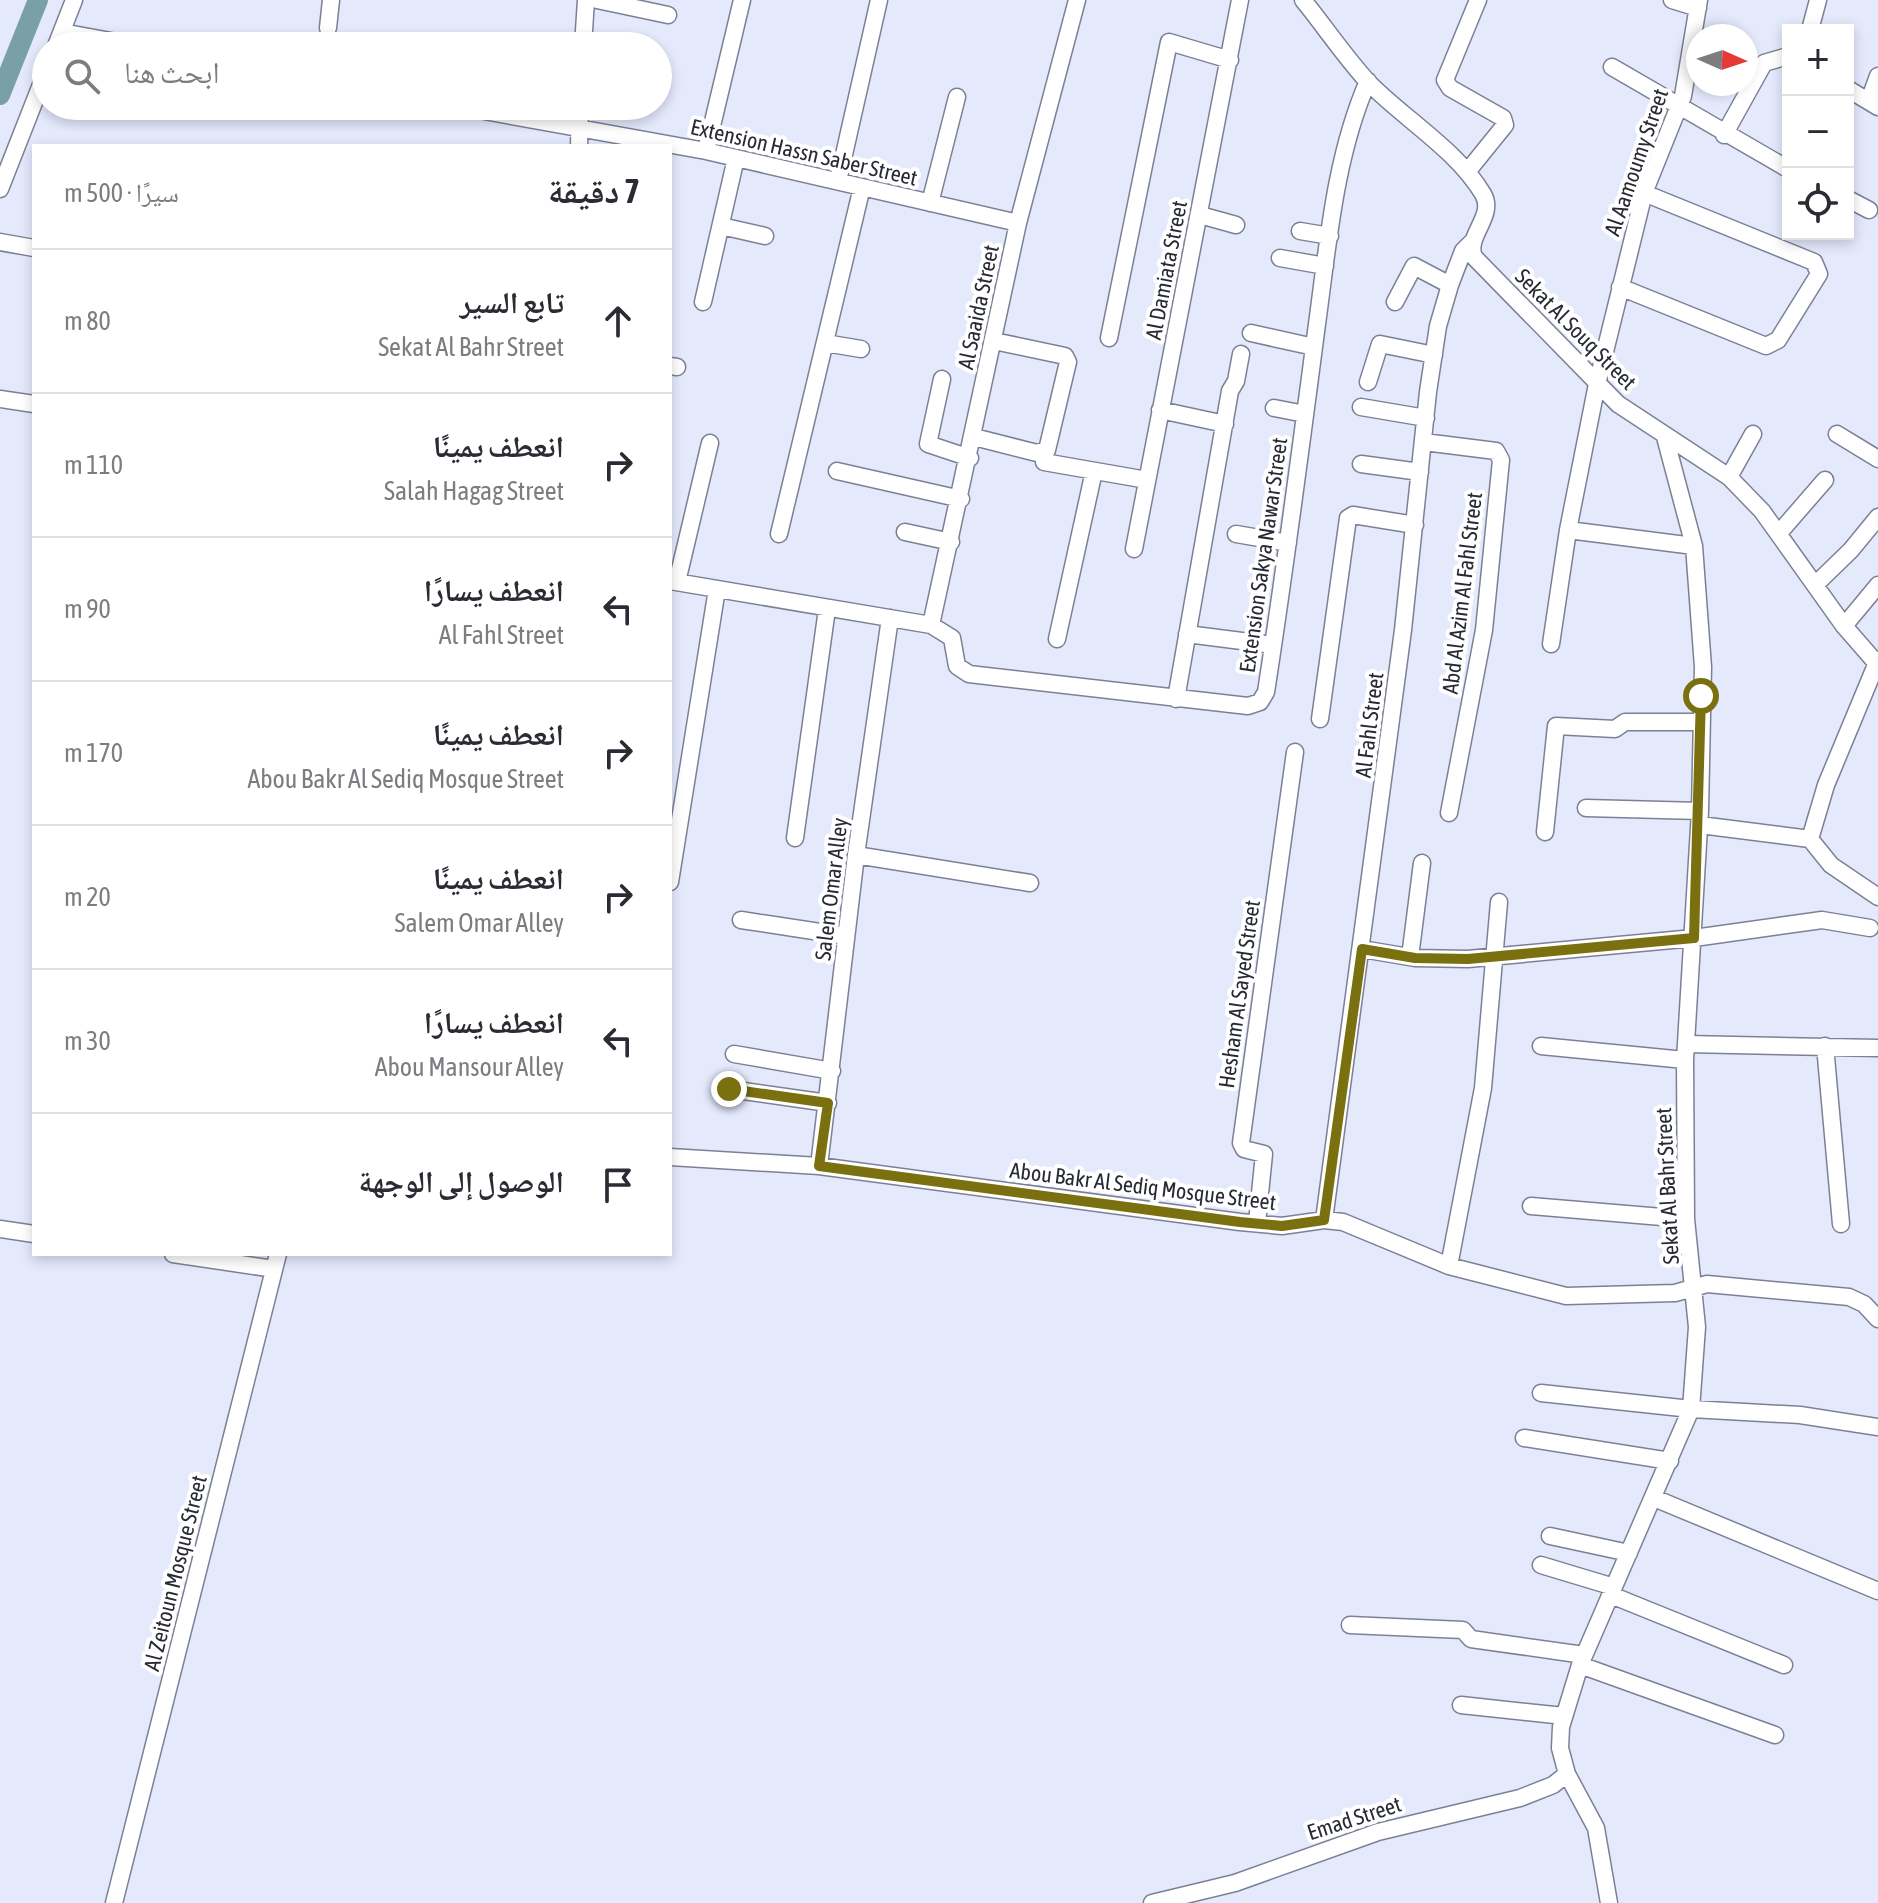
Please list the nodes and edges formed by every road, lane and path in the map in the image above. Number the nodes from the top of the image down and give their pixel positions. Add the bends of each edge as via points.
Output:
1 (74, 0) edge
2 (331, 0) edge
3 (586, 0) edge
4 (597, 0) edge
5 (742, 0) edge
6 (879, 0) edge
7 (1077, 0) edge
8 (1240, 0) edge
9 (1303, 0) edge
10 (1478, 0) edge
11 (1672, 0) edge
12 (1818, 0) edge
13 (1699, 4) edge
14 (668, 15) dead end
15 (1812, 24) edge
16 (328, 28) dead end
17 (62, 32) edge
18 (584, 32) edge
19 (1782, 58) edge
20 (1230, 60) junction
21 (1612, 67) dead end
22 (1878, 76) edge
23 (1368, 81) junction
24 (1854, 92) edge
25 (957, 97) dead end
26 (1874, 104) edge
27 (32, 108) edge
28 (1678, 108) junction
29 (510, 120) edge
30 (1724, 135) junction
31 (580, 138) edge
32 (638, 144) edge
33 (672, 147) edge
34 (706, 151) junction
35 (736, 158) junction
36 (1786, 168) edge
37 (1467, 172) junction
38 (838, 181) junction
39 (862, 187) junction
40 (0, 189) edge
41 (1644, 193) junction
42 (1854, 202) edge
43 (930, 203) junction
44 (1869, 210) dead end
45 (1200, 215) junction
46 (1018, 223) junction
47 (1236, 225) dead end
48 (721, 226) junction
49 (1300, 231) dead end
50 (765, 236) dead end
51 (1330, 236) junction
52 (0, 242) edge
53 (1472, 242) junction
54 (32, 248) edge
55 (1280, 258) dead end
56 (1325, 266) junction
57 (1450, 285) junction
58 (1620, 287) junction
59 (703, 302) dead end
60 (1395, 302) dead end
61 (1251, 333) dead end
62 (1109, 338) dead end
63 (994, 341) junction
64 (825, 343) junction
65 (1314, 347) junction
66 (861, 349) dead end
67 (1241, 354) dead end
68 (1434, 355) junction
69 (942, 379) dead end
70 (1368, 382) dead end
71 (1597, 384) junction
72 (0, 399) edge
73 (32, 404) edge
74 (1361, 407) dead end
75 (1274, 408) dead end
76 (1160, 410) junction
77 (1305, 414) junction
78 (1426, 418) junction
79 (1225, 424) junction
80 (1753, 434) dead end
81 (1837, 434) dead end
82 (974, 437) junction
83 (1665, 437) junction
84 (1424, 442) junction
85 (710, 443) dead end
86 (970, 458) junction
87 (1878, 459) edge
88 (1044, 462) dead end
89 (1361, 464) dead end
90 (837, 471) dead end
91 (1094, 471) junction
92 (1420, 472) junction
93 (1729, 477) junction
94 (1147, 480) junction
95 (1825, 480) dead end
96 (961, 499) junction
97 (1878, 517) edge
98 (1415, 525) junction
99 (1568, 530) junction
100 (905, 532) dead end
101 (1779, 533) junction
102 (779, 534) dead end
103 (1236, 534) dead end
104 (951, 542) junction
105 (1288, 543) junction
106 (1694, 546) junction
107 (1134, 549) dead end
108 (674, 582) edge
109 (1815, 585) junction
110 (1878, 585) edge
111 (717, 589) junction
112 (827, 609) junction
113 (890, 618) junction
114 (931, 625) junction
115 (1844, 626) junction
116 (1187, 634) junction
117 (1057, 639) dead end
118 (1551, 644) dead end
119 (1273, 645) junction
120 (1877, 663) edge
121 (1176, 699) junction
122 (1320, 719) dead end
123 (1700, 722) junction
124 (1295, 752) dead end
125 (1586, 808) dead end
126 (1449, 813) dead end
127 (1700, 818) junction
128 (1545, 832) dead end
129 (795, 838) dead end
130 (1810, 839) junction
131 (856, 855) junction
132 (1422, 863) dead end
133 (672, 870) edge
134 (1030, 883) dead end
135 (1878, 897) edge
136 (1499, 902) dead end
137 (741, 920) dead end
138 (1870, 928) dead end
139 (846, 936) junction
140 (1694, 938) junction
141 (1362, 949) junction
142 (1410, 957) junction
143 (1494, 957) junction
144 (1541, 1046) dead end
145 (1825, 1046) junction
146 (1878, 1048) edge
147 (1686, 1052) junction
148 (734, 1054) dead end
149 (832, 1071) junction
150 (729, 1089) dead end
151 (828, 1103) junction
152 (672, 1157) edge
153 (819, 1166) junction
154 (1531, 1206) dead end
155 (1686, 1219) junction
156 (1324, 1220) junction
157 (1257, 1223) junction
158 (1841, 1224) dead end
159 (0, 1229) edge
160 (32, 1234) edge
161 (199, 1256) edge
162 (276, 1262) edge
163 (1449, 1266) junction
164 (1695, 1287) junction
165 (1878, 1319) edge
166 (1541, 1393) dead end
167 (1691, 1409) junction
168 (1878, 1427) edge
169 (1524, 1438) dead end
170 (1670, 1461) junction
171 (1654, 1498) junction
172 (1550, 1536) dead end
173 (1629, 1553) junction
174 (1541, 1565) dead end
175 (1613, 1591) junction
176 (1878, 1591) edge
177 (1350, 1625) dead end
178 (1582, 1660) junction
179 (1784, 1665) dead end
180 (1461, 1705) dead end
181 (1564, 1716) junction
182 (1775, 1735) dead end
183 (1567, 1774) junction
184 (114, 1903) edge
185 (1152, 1903) edge
186 (1609, 1903) edge

1 - 17 street
2 - 16 street
3 - 18 street
4 - 14 street
5 - 34 street
6 - 38 street
7 - 46 street, Al Saaida Street
8 - 20 street, Al Damiata Street
9 - 23 street
10 - 37 street via 1445,80 1503,118 1505,125
11 - 13 street
12 - 15 street
13 - 28 street, Al Aamoumy Street
19 - 30 street via 1764,63
20 - 45 street, Al Damiata Street
20 - 62 street via 1169,42
21 - 28 street
22 - 26 street
23 - 37 street
23 - 51 street, Extension Sakya Nawar Street via 1354,113
24 - 26 street
25 - 43 street
27 - 40 street
28 - 30 street
28 - 41 street, Al Aamoumy Street
29 - 31 street, Extension Hassn Saber Street
30 - 36 street
31 - 32 street, Extension Hassn Saber Street
33 - 34 street, Extension Hassn Saber Street
34 - 35 street, Extension Hassn Saber Street
35 - 38 street, Extension Hassn Saber Street
35 - 48 street
37 - 53 street via 1485,197 1486,214
38 - 39 street, Extension Hassn Saber Street
39 - 43 street, Extension Hassn Saber Street
39 - 64 street
41 - 58 street, Al Aamoumy Street
41 - 58 street via 1818,265 1819,274 1771,346
42 - 44 street
43 - 46 street, Extension Hassn Saber Street
45 - 47 street
45 - 76 street, Al Damiata Street
46 - 63 street, Al Saaida Street
48 - 50 street
48 - 59 street
49 - 51 street
51 - 56 street, Extension Sakya Nawar Street
52 - 54 street
53 - 57 street, Al Fahl Street
53 - 71 street, Sekat Al Souq Street via 1474,257
55 - 56 street
56 - 65 street, Extension Sakya Nawar Street
57 - 60 street via 1414,266
57 - 68 street, Al Fahl Street
58 - 71 street, Al Aamoumy Street
61 - 65 street
63 - 82 street, Al Saaida Street
63 - 82 street via 1065,356 1068,362 1047,450 1037,453
64 - 66 street
64 - 102 street
65 - 77 street, Extension Sakya Nawar Street
67 - 79 street
68 - 70 street via 1380,344
68 - 78 street, Al Fahl Street
69 - 86 street via 928,444
71 - 83 street, Sekat Al Souq Street
71 - 99 street, Al Aamoumy Street
72 - 73 street
74 - 78 street
75 - 77 street
76 - 79 street
76 - 94 street, Al Damiata Street
77 - 105 street, Extension Sakya Nawar Street
78 - 84 street, Al Fahl Street
79 - 116 street
80 - 93 street
81 - 87 street
82 - 86 street, Al Saaida Street
83 - 93 street, Sekat Al Souq Street
83 - 106 street, Sekat Al Bahr Street
84 - 92 street, Al Fahl Street
84 - 126 street, Abd Al Azim Al Fahl Street via 1496,451 1501,460 1484,630
85 - 108 street
86 - 96 street, Al Saaida Street
88 - 91 street
89 - 92 street
90 - 96 street
91 - 94 street
91 - 117 street
92 - 98 street, Al Fahl Street
93 - 101 street, Sekat Al Souq Street
94 - 107 street, Al Damiata Street
95 - 101 street
96 - 104 street, Al Saaida Street
97 - 109 street
98 - 122 street via 1348,518
98 - 141 street, Al Fahl Street
99 - 106 street
99 - 118 street, Al Aamoumy Street
100 - 104 street
101 - 109 street, Sekat Al Souq Street
103 - 105 street
104 - 114 street, Al Saaida Street
105 - 119 street, Extension Sakya Nawar Street
106 - 123 street, Sekat Al Bahr Street via 1703,667
108 - 111 street
109 - 115 street, Sekat Al Souq Street
110 - 115 street
111 - 112 street
111 - 133 street
112 - 113 street
112 - 129 street
113 - 114 street
113 - 131 street, Salem Omar Alley
114 - 121 street, Extension Sakya Nawar Street via 952,638 957,666 969,674
115 - 120 street, Sekat Al Souq Street
116 - 119 street
116 - 121 street
119 - 121 street, Extension Sakya Nawar Street via 1260,702 1248,706
120 - 130 street via 1826,785
123 - 127 street, Sekat Al Bahr Street
123 - 128 street via 1625,722 1615,729 1556,726
124 - 157 street, Hesham Al Sayed Street via 1241,1143 1244,1149 1264,1154
125 - 127 street
127 - 130 street
127 - 140 street, Sekat Al Bahr Street
130 - 135 street via 1831,865
131 - 134 street
131 - 139 street, Salem Omar Alley
132 - 142 street
136 - 143 street
137 - 139 street
138 - 140 street via 1822,920
139 - 149 street, Salem Omar Alley
140 - 143 street
140 - 147 street, Sekat Al Bahr Street
141 - 142 street
141 - 156 street, Al Fahl Street
142 - 143 street
143 - 163 street via 1483,1088
144 - 147 street
145 - 146 street
145 - 147 street
145 - 158 street
147 - 155 street, Sekat Al Bahr Street
148 - 149 street
149 - 151 street, Salem Omar Alley
150 - 151 street
151 - 153 street, Salem Omar Alley
152 - 153 street, Abou Bakr Al Sediq Mosque Street
153 - 157 street, Abou Bakr Al Sediq Mosque Street
154 - 155 street
155 - 164 street, Sekat Al Bahr Street
156 - 157 street, Abou Bakr Al Sediq Mosque Street
156 - 163 street, Abou Bakr Al Sediq Mosque Street via 1362,1227
159 - 160 street
161 - 162 street
162 - 184 street, Al Zeitoun Mosque Street
163 - 164 street, Abou Bakr Al Sediq Mosque Street via 1566,1296 1675,1293
164 - 165 street, Abou Bakr Al Sediq Mosque Street via 1849,1297
164 - 167 street, Sekat Al Bahr Street via 1697,1366
166 - 167 street
167 - 168 street via 1800,1415
167 - 170 street, Sekat Al Bahr Street
169 - 170 street
170 - 171 street, Sekat Al Bahr Street
171 - 173 street, Sekat Al Bahr Street
171 - 176 street
172 - 173 street
173 - 175 street, Sekat Al Bahr Street
174 - 175 street
175 - 178 street, Sekat Al Bahr Street
175 - 179 street
177 - 178 street via 1463,1630 1471,1639
178 - 181 street, Sekat Al Bahr Street
178 - 182 street
180 - 181 street
181 - 183 street, Sekat Al Bahr Street via 1560,1748
183 - 185 street, Emad Street via 1537,1793 1378,1832 1235,1883
183 - 186 street, Sekat Al Bahr Street via 1596,1828

